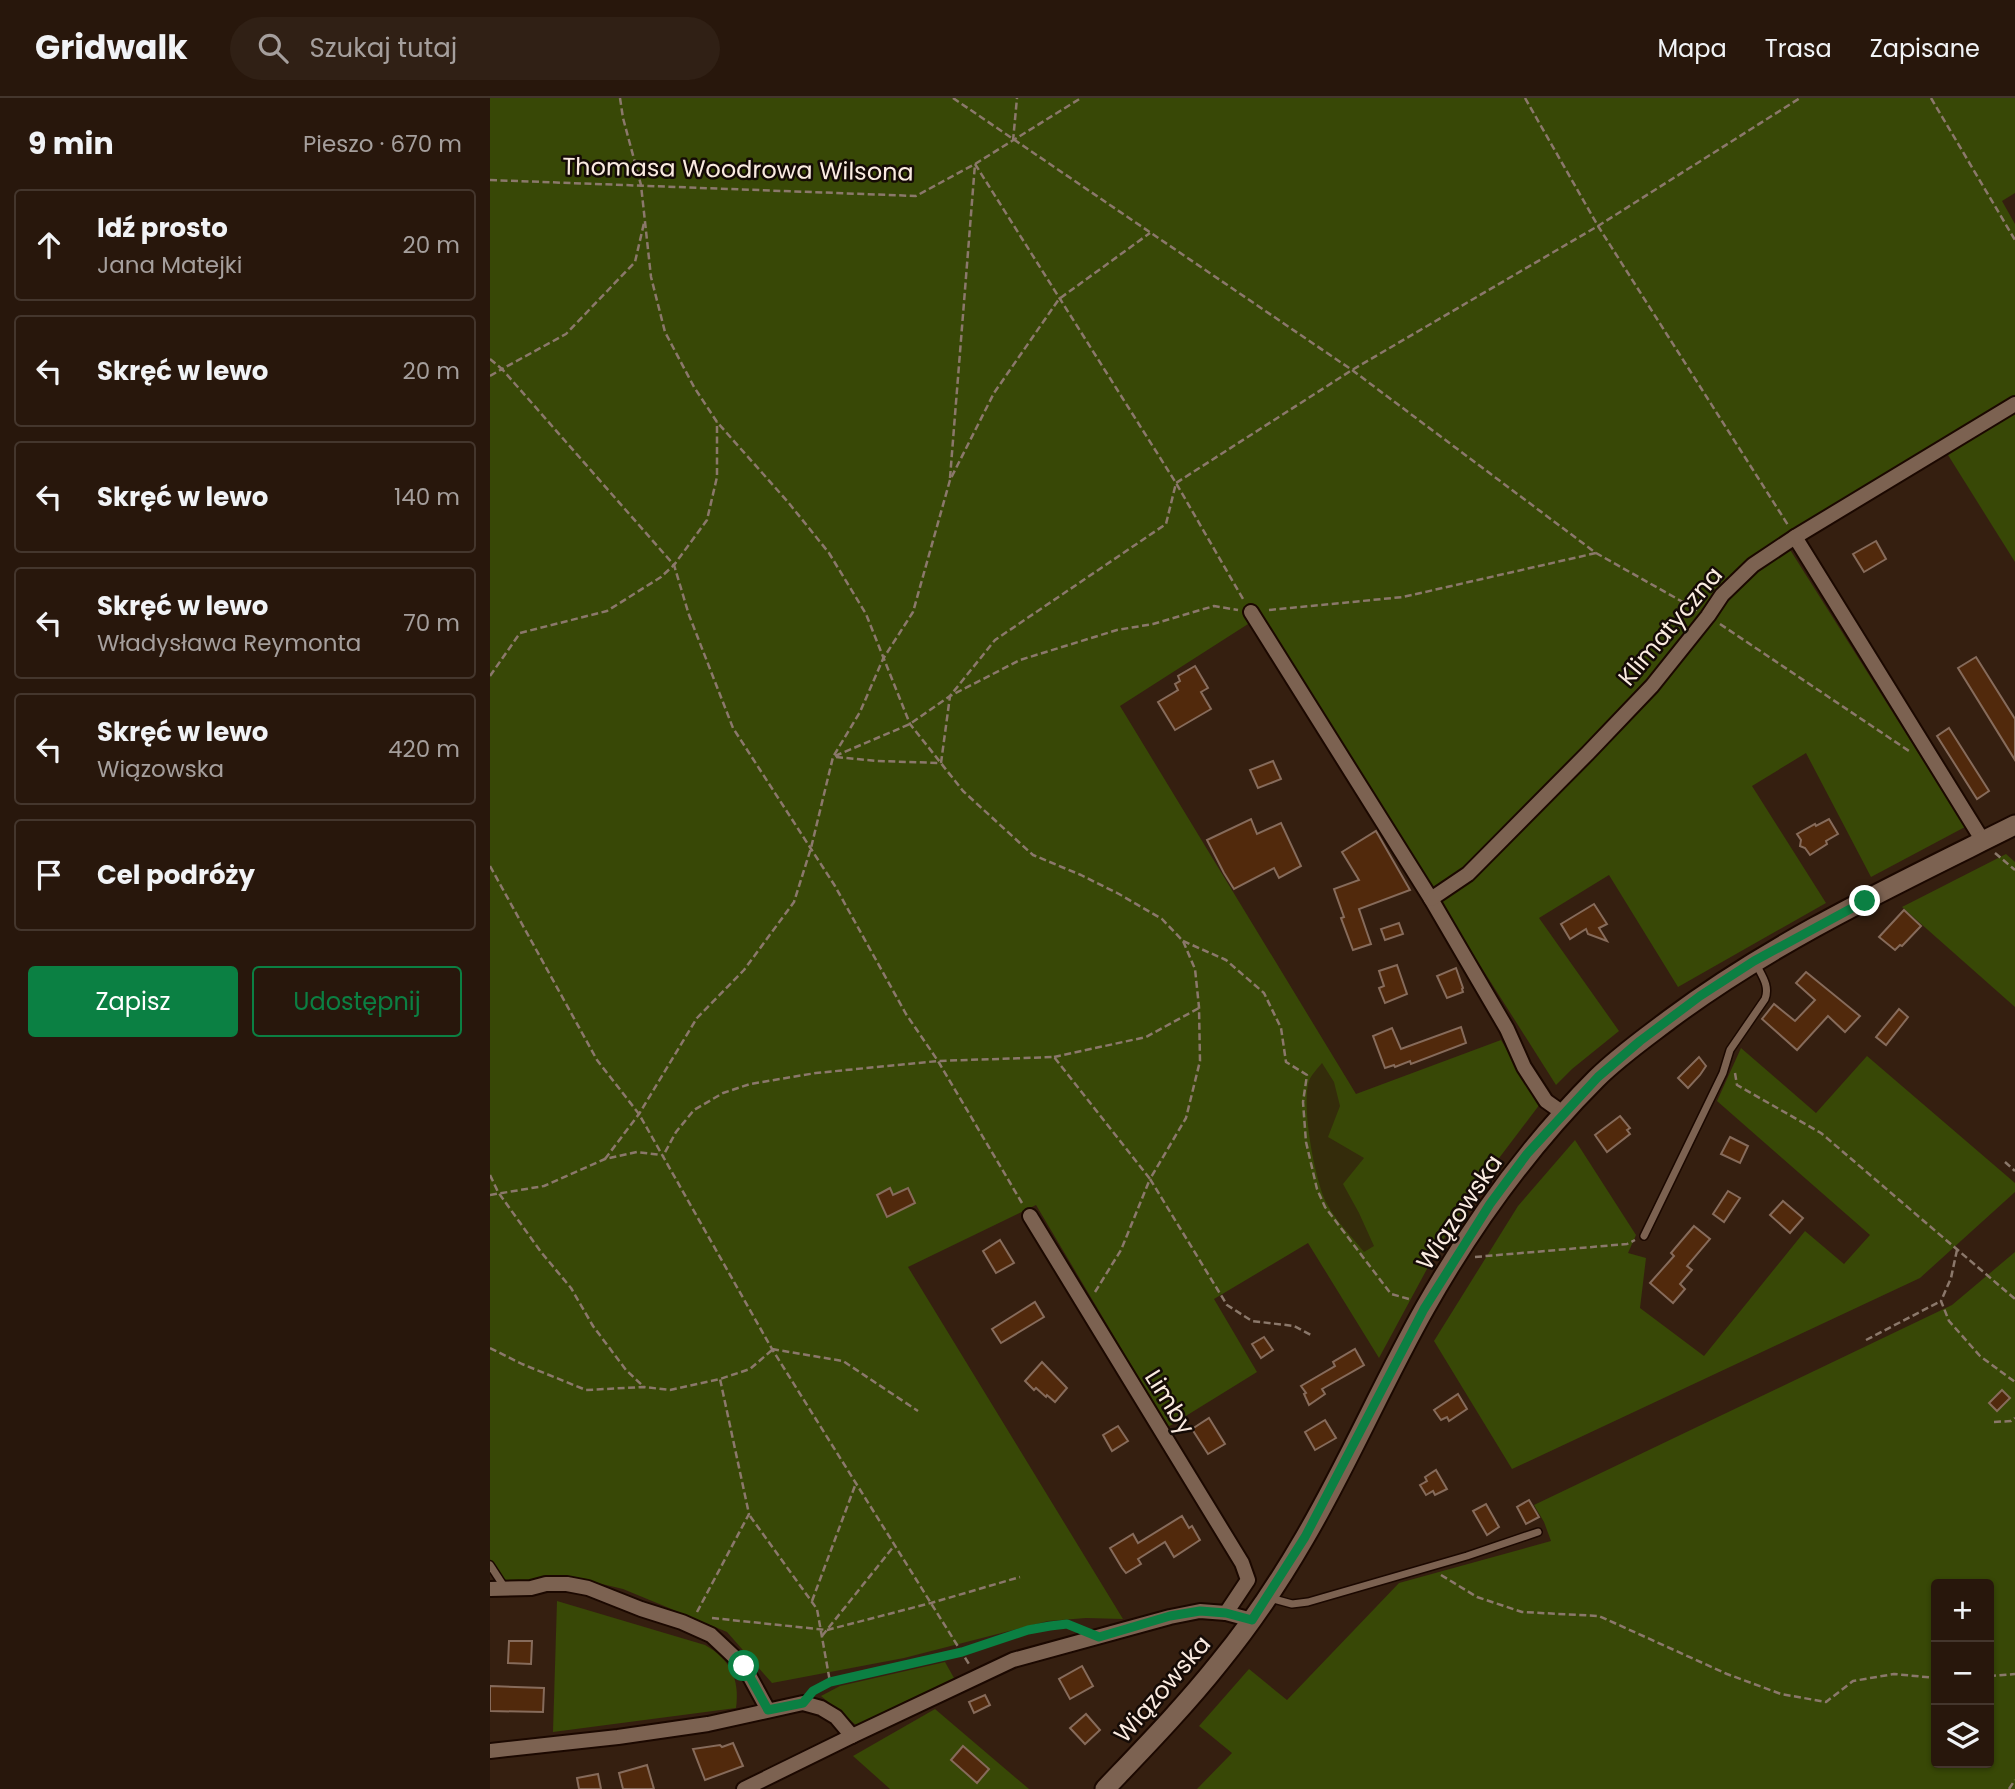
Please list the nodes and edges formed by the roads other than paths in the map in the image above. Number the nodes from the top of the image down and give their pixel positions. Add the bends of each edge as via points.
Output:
1 (2015, 404) edge
2 (1795, 537) junction
3 (1251, 612) road end
4 (2015, 825) edge
5 (1983, 841) junction
6 (1431, 899) junction
7 (1754, 961) junction
8 (1563, 1113) junction
9 (1030, 1216) road end
10 (1644, 1236) road end
11 (1538, 1532) dead end
12 (490, 1565) edge
13 (498, 1589) edge
14 (1267, 1597) junction
15 (1226, 1613) junction
16 (1252, 1620) junction
17 (768, 1710) junction
18 (852, 1736) junction
19 (490, 1751) edge
20 (744, 1789) edge
21 (1105, 1789) edge

1 - 2 street, Klimatyczna
2 - 5 street
2 - 6 street, Klimatyczna via 1753,565 1722,594 1652,686 1468,874
3 - 6 street
4 - 5 main road, Wiązowska
5 - 7 main road, Wiązowska
6 - 8 street via 1507,1029 1524,1067 1546,1101
7 - 8 main road, Wiązowska via 1640,1041
7 - 10 lane via 1768,993 1730,1049 1723,1073
8 - 14 main road, Wiązowska via 1490,1204 1424,1309 1305,1537
9 - 15 street, Limby via 1242,1563 1248,1580
11 - 14 lane via 1308,1602 1281,1603
12 - 13 lane
13 - 17 street via 567,1584 692,1621 744,1666
14 - 16 main road, Wiązowska
15 - 16 street
15 - 18 street via 1170,1616 1013,1660
16 - 21 main road, Wiązowska via 1182,1707
17 - 18 street via 803,1703 821,1708
17 - 19 street via 618,1737
18 - 20 street

